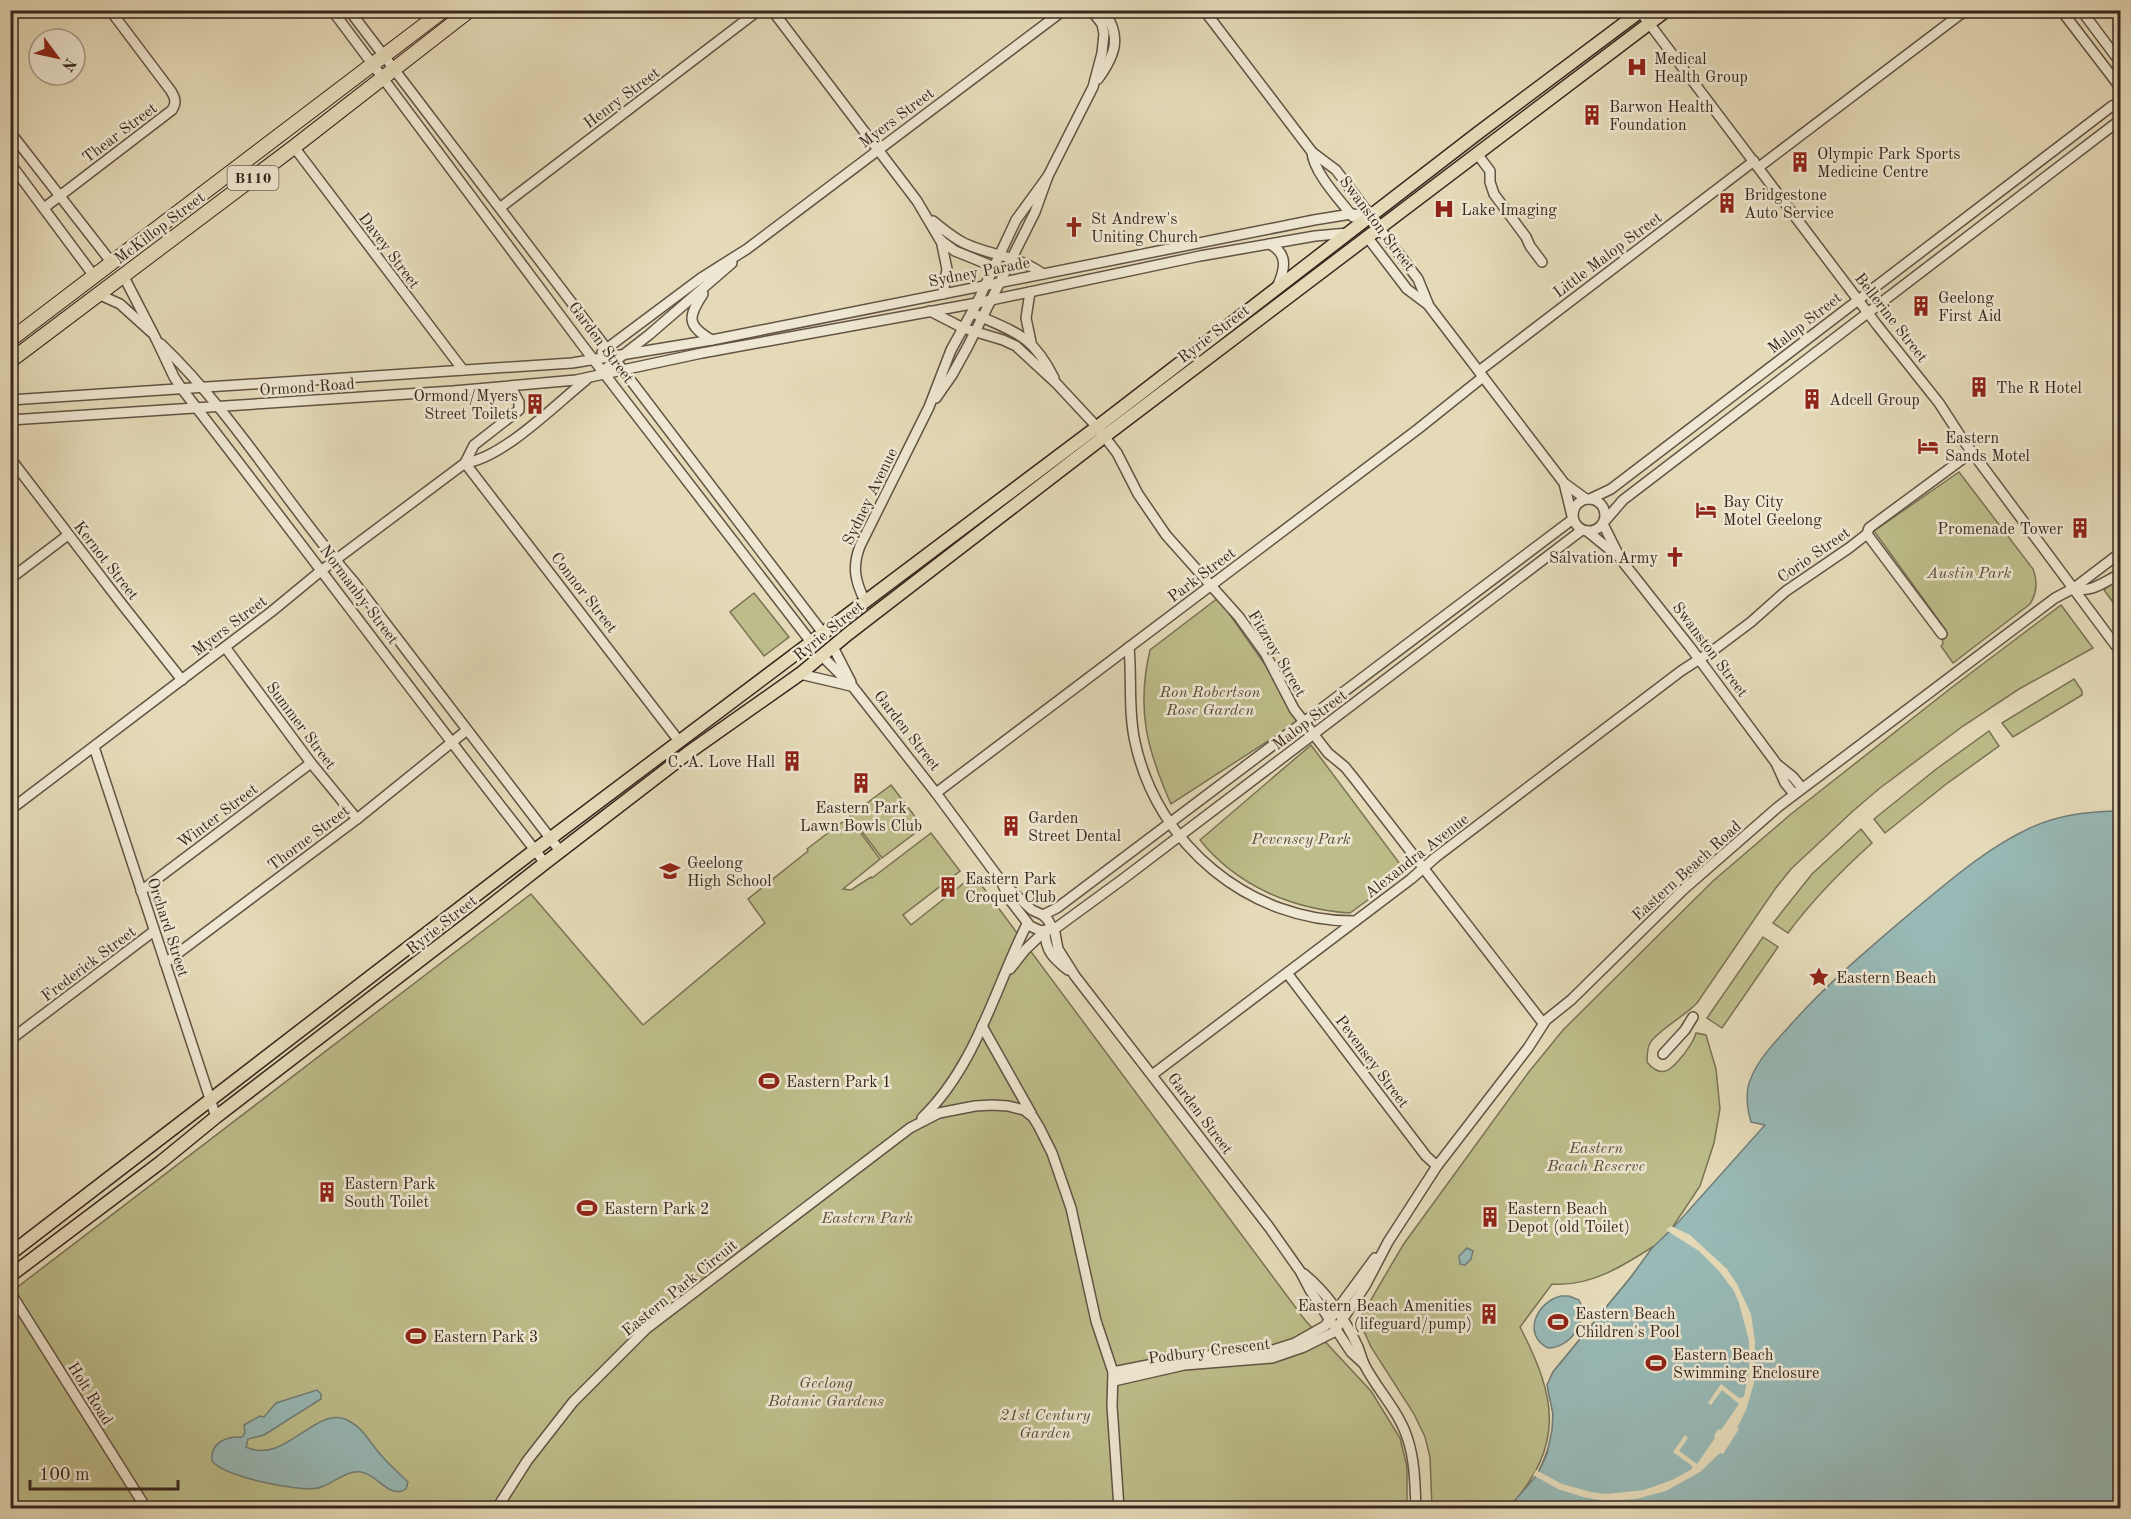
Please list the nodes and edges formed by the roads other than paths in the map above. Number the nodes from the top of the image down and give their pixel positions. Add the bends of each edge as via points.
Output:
1 (110, 10) edge
2 (332, 10) edge
3 (349, 10) edge
4 (444, 10) edge
5 (470, 10) edge
6 (759, 10) edge
7 (772, 10) edge
8 (1064, 10) edge
9 (1091, 10) edge
10 (1103, 10) edge
11 (1204, 10) edge
12 (1667, 10) edge
13 (1966, 10) edge
14 (2061, 10) edge
15 (2081, 10) edge
16 (1640, 11) edge
17 (1649, 24) junction
18 (1104, 41) junction
19 (1115, 41) junction
20 (384, 55) junction
21 (2121, 62) edge
22 (371, 65) junction
23 (394, 68) junction
24 (381, 79) junction
25 (1093, 87) junction
26 (2121, 87) edge
27 (2121, 102) edge
28 (2121, 120) edge
29 (10, 132) edge
30 (294, 147) junction
31 (2058, 147) junction
32 (878, 149) junction
33 (1312, 152) junction
34 (1478, 155) junction
35 (2068, 160) junction
36 (10, 163) edge
37 (1756, 164) junction
38 (1047, 176) junction
39 (60, 196) junction
40 (501, 207) junction
41 (44, 208) junction
42 (1370, 215) junction
43 (928, 218) junction
44 (1354, 220) junction
45 (1380, 229) junction
46 (1348, 233) junction
47 (1368, 238) junction
48 (940, 240) junction
49 (1269, 244) junction
50 (747, 249) junction
51 (1000, 254) junction
52 (1011, 257) junction
53 (112, 262) junction
54 (1542, 262) dead end
55 (993, 267) junction
56 (1005, 270) junction
57 (1043, 274) junction
58 (123, 275) junction
59 (94, 276) junction
60 (1000, 282) junction
61 (710, 284) junction
62 (986, 285) junction
63 (1276, 289) junction
64 (1030, 292) junction
65 (98, 294) junction
66 (943, 294) junction
67 (1858, 299) junction
68 (990, 300) junction
69 (977, 303) junction
70 (1429, 306) junction
71 (930, 311) junction
72 (972, 313) junction
73 (1868, 313) junction
74 (580, 314) junction
75 (981, 317) junction
76 (567, 324) junction
77 (963, 328) junction
78 (975, 332) junction
79 (155, 337) junction
80 (10, 340) edge
81 (711, 340) junction
82 (1031, 342) junction
83 (606, 348) junction
84 (626, 354) junction
85 (615, 359) junction
86 (10, 360) edge
87 (594, 360) junction
88 (463, 370) junction
89 (623, 370) junction
90 (604, 373) junction
91 (1481, 374) junction
92 (590, 378) junction
93 (1056, 383) junction
94 (511, 387) junction
95 (204, 388) junction
96 (182, 389) junction
97 (1741, 389) junction
98 (644, 398) junction
99 (10, 400) edge
100 (1750, 403) junction
101 (219, 406) junction
102 (630, 407) junction
103 (929, 407) junction
104 (197, 408) junction
105 (511, 417) junction
106 (10, 420) edge
107 (1101, 431) junction
108 (522, 432) junction
109 (1665, 448) junction
110 (1972, 452) junction
111 (10, 458) edge
112 (1674, 461) junction
113 (465, 463) junction
114 (1564, 483) junction
115 (279, 487) junction
116 (718, 496) junction
117 (266, 497) junction
118 (1588, 499) junction
119 (705, 505) junction
120 (1573, 518) junction
121 (1603, 523) junction
122 (1585, 531) junction
123 (1868, 531) junction
124 (68, 535) junction
125 (2121, 553) edge
126 (1619, 556) junction
127 (335, 560) junction
128 (322, 570) junction
129 (777, 570) junction
130 (2121, 574) edge
131 (10, 579) edge
132 (763, 581) junction
133 (1211, 585) junction
134 (2074, 588) junction
135 (866, 601) junction
136 (823, 633) junction
137 (1942, 634) dead end
138 (811, 642) junction
139 (2118, 645) edge
140 (833, 646) junction
141 (225, 647) junction
142 (1129, 647) junction
143 (822, 656) junction
144 (1699, 660) junction
145 (800, 674) junction
146 (182, 680) junction
147 (853, 687) junction
148 (1304, 722) junction
149 (467, 730) junction
150 (1313, 734) junction
151 (679, 741) junction
152 (453, 742) junction
153 (94, 747) junction
154 (688, 753) junction
155 (311, 763) junction
156 (1798, 791) junction
157 (936, 793) junction
158 (10, 810) edge
159 (357, 819) junction
160 (1170, 822) junction
161 (1180, 835) junction
162 (550, 839) junction
163 (535, 850) junction
164 (560, 851) junction
165 (545, 863) junction
166 (1114, 865) junction
167 (1424, 868) junction
168 (1125, 878) junction
169 (1001, 881) junction
170 (141, 891) junction
171 (1043, 915) junction
172 (1355, 921) junction
173 (1027, 924) junction
174 (1049, 930) junction
175 (154, 931) junction
176 (165, 963) junction
177 (1287, 973) junction
178 (1005, 976) junction
179 (1694, 1017) dead end
180 (1543, 1023) junction
181 (982, 1026) junction
182 (10, 1040) edge
183 (1663, 1053) dead end
184 (1152, 1075) junction
185 (210, 1100) junction
186 (216, 1117) junction
187 (1033, 1117) junction
188 (916, 1124) junction
189 (1437, 1166) junction
190 (1388, 1242) junction
191 (10, 1254) edge
192 (1300, 1271) junction
193 (11, 1274) edge
194 (10, 1292) edge
195 (1337, 1310) junction
196 (1331, 1319) junction
197 (1343, 1319) junction
198 (1337, 1328) junction
199 (1364, 1364) junction
200 (1113, 1376) junction
201 (146, 1509) edge
202 (497, 1509) edge
203 (1119, 1509) edge
204 (1416, 1509) edge

1 - 39 street, Thear Street via 171,91 175,105
2 - 22 street, Garden Street
3 - 20 street, Garden Street
4 - 20 highway, McKillop Street / B110
5 - 23 highway, McKillop Street / B110
6 - 40 street, Henry Street
7 - 32 street
8 - 32 street, Myers Street
9 - 18 street via 1102,24
10 - 19 street
11 - 33 street, Swanston Street
12 - 17 main road, Ryrie Street
13 - 37 street, Little Malop Street
14 - 26 street
15 - 21 street
16 - 17 street, Bellerine Street
16 - 42 main road, Ryrie Street
17 - 34 main road, Ryrie Street
17 - 37 street, Bellerine Street
18 - 19 street
18 - 25 street, Sydney Avenue
19 - 25 street, Sydney Avenue via 1110,61
20 - 22 highway, McKillop Street / B110
20 - 23 street, Garden Street
22 - 24 street, Garden Street
22 - 53 highway, McKillop Street / B110
23 - 24 highway, McKillop Street / B110
23 - 40 street, Garden Street
24 - 30 highway, McKillop Street / B110
24 - 76 street, Garden Street
25 - 38 street, Sydney Avenue
27 - 31 street, Malop Street
28 - 35 street, Malop Street
29 - 39 street, Normanby Street
30 - 58 highway, McKillop Street / B110
30 - 88 street, Davey Street
31 - 35 street
31 - 67 street, Malop Street
32 - 43 street
32 - 50 street, Myers Street
33 - 42 street, Swanston Street via 1335,170
33 - 44 street, Swanston Street via 1312,159
34 - 45 main road, Ryrie Street
34 - 54 street via 1490,171 1494,194
35 - 73 street, Malop Street
36 - 41 street
37 - 67 street, Bellerine Street
37 - 91 street, Little Malop Street
38 - 51 street, Sydney Avenue via 1023,210
38 - 52 street, Sydney Avenue via 1035,212
39 - 41 street, Thear Street
39 - 53 street, Normanby Street
40 - 74 street, Garden Street
41 - 59 street
42 - 44 main road, Ryrie Street
42 - 45 main road, Swanston Street
43 - 48 street
43 - 51 street via 963,243
44 - 46 main road, Ryrie Street
44 - 47 main road, Swanston Street
44 - 57 street, Sydney Parade
45 - 47 main road, Ryrie Street
45 - 70 street, Swanston Street via 1418,279
46 - 47 main road
46 - 49 street, Sydney Parade
46 - 63 main road, Ryrie Street
47 - 70 street, Swanston Street via 1407,288
47 - 107 main road, Ryrie Street
48 - 55 street
48 - 66 street via 947,269
49 - 63 street via 1279,251 1284,262
49 - 64 street, Sydney Parade
50 - 61 street, Myers Street
50 - 83 street, Myers Street
51 - 52 street
51 - 55 street, Sydney Avenue
52 - 56 street, Sydney Avenue
52 - 57 street
53 - 58 highway, Normanby Street
53 - 59 highway, McKillop Street / B110
55 - 56 street
55 - 62 street, Sydney Avenue
56 - 60 street, Sydney Avenue
57 - 60 street, Sydney Parade
58 - 59 highway
58 - 65 highway, McKillop Street / B110
58 - 79 street, Normanby Street
59 - 80 highway, McKillop Street / B110
60 - 62 street, Sydney Parade
60 - 68 street, Sydney Avenue
61 - 81 street via 693,309 691,319 697,330
61 - 84 street, Myers Street
62 - 66 street, Sydney Parade
62 - 69 street, Sydney Avenue
63 - 107 main road, Ryrie Street
64 - 68 street, Sydney Parade
64 - 82 street, Fitzroy Street via 1026,318
65 - 79 street, Normanby Street via 120,304
65 - 86 highway, McKillop Street / B110
66 - 81 street, Sydney Parade
67 - 73 street, Bellerine Street
67 - 97 street, Malop Street
68 - 69 street, Sydney Parade
68 - 75 street, Sydney Avenue
69 - 71 street, Sydney Parade
69 - 72 street, Sydney Avenue
70 - 91 street, Swanston Street
71 - 77 street, Fitzroy Street
71 - 89 street, Sydney Parade
72 - 75 street, Fitzroy Street
72 - 77 street, Sydney Avenue
73 - 100 street, Malop Street
73 - 110 street, Bellerine Street
74 - 76 street
74 - 83 street, Garden Street
75 - 78 street, Sydney Avenue
75 - 82 street, Fitzroy Street
76 - 87 street, Garden Street
77 - 78 street, Fitzroy Street
77 - 103 street, Sydney Avenue
78 - 93 street, Fitzroy Street via 1016,346
78 - 103 street, Sydney Avenue via 956,369
79 - 95 street, Normanby Street
79 - 96 street, Normanby Street
81 - 84 street, Sydney Parade
82 - 93 street, Fitzroy Street
83 - 85 street, Garden Street
83 - 87 street, Myers Street
84 - 85 street, Sydney Parade
85 - 87 street, Sydney Parade
85 - 89 street, Garden Street
85 - 90 street
87 - 88 street, Ormond Road
87 - 90 street, Garden Street
88 - 95 street, Ormond Road
89 - 90 street, Sydney Parade
89 - 98 street, Garden Street
90 - 92 street, Ormond Road
90 - 102 street, Garden Street
91 - 114 street, Swanston Street
91 - 133 street, Park Street via 1418,429
92 - 94 street, Ormond Road
92 - 108 street, Myers Street
93 - 107 street, Fitzroy Street
94 - 101 street, Ormond Road
94 - 105 street via 520,406
95 - 96 street, Ormond Road
95 - 101 street, Normanby Street
96 - 99 street, Ormond Road
96 - 104 street, Normanby Street
97 - 100 street
97 - 109 street, Malop Street
98 - 102 street
98 - 116 street, Garden Street
100 - 112 street, Malop Street
101 - 104 street, Ormond Road
101 - 115 street, Normanby Street
102 - 119 street, Garden Street
103 - 135 street, Sydney Avenue via 858,550 854,565 856,584
104 - 106 street, Ormond Road
104 - 117 street, Normanby Street
105 - 108 street
105 - 113 street, Myers Street via 474,446
107 - 133 street, Fitzroy Street via 1156,522
107 - 135 main road, Ryrie Street
107 - 140 main road, Ryrie Street
108 - 113 street, Myers Street via 485,459
109 - 112 street
109 - 118 street, Malop Street via 1611,489
110 - 123 street, Corio Street
110 - 134 street, Bellerine Street
111 - 124 street, Kernot Street
112 - 121 street, Malop Street via 1623,500
113 - 127 street, Myers Street
113 - 151 street, Connor Street
114 - 118 street, Swanston Street
114 - 120 street, Swanston Street
115 - 117 street
115 - 127 street, Normanby Street
116 - 119 street
116 - 129 street, Garden Street
117 - 128 street, Normanby Street
118 - 120 street via 1576,505
118 - 121 street via 1603,507
119 - 132 street, Garden Street
120 - 122 street
120 - 148 street, Malop Street
121 - 122 street via 1597,529
121 - 126 street, Swanston Street
122 - 126 street, Swanston Street
122 - 150 street, Malop Street
123 - 137 street
123 - 144 street, Corio Street
124 - 131 street
124 - 146 street, Kernot Street
125 - 134 street
126 - 144 street, Swanston Street
127 - 128 street, Myers Street
127 - 149 street, Normanby Street
128 - 141 street, Myers Street
128 - 152 street, Normanby Street
129 - 132 street
129 - 136 street, Garden Street
130 - 134 street via 2089,590
132 - 138 street, Garden Street
133 - 142 street, Park Street
133 - 148 street, Fitzroy Street via 1255,639
134 - 139 street, Bellerine Street
134 - 156 street, Eastern Beach Road via 2055,598
135 - 136 main road, Ryrie Street
136 - 138 main road, Ryrie Street
136 - 140 main road, Garden Street
138 - 143 main road, Garden Street
138 - 151 main road, Ryrie Street
140 - 143 main road, Ryrie Street
140 - 147 street, Garden Street
141 - 146 street, Myers Street
141 - 155 street, Summer Street
142 - 157 street, Park Street
142 - 160 street via 1135,742 1151,791
143 - 145 main road, Ryrie Street
143 - 147 street, Garden Street
144 - 156 street, Swanston Street via 1776,763 1785,783
144 - 167 street, Alexandra Avenue
145 - 147 street, Garden Street
145 - 154 main road, Ryrie Street
146 - 153 street, Myers Street
147 - 157 street, Garden Street
148 - 150 street, Fitzroy Street
148 - 160 street, Malop Street
149 - 152 street, Thorne Street
149 - 162 street, Normanby Street
150 - 161 street, Malop Street
150 - 167 street, Fitzroy Street via 1349,772
151 - 154 main road
151 - 162 main road, Ryrie Street
152 - 159 street, Thorne Street
152 - 163 street, Normanby Street
153 - 158 street, Myers Street
153 - 170 street, Orchard Street
154 - 164 main road, Ryrie Street
155 - 159 street, Summer Street
155 - 170 street, Winter Street
156 - 180 street, Eastern Beach Road via 1684,889
157 - 169 street, Garden Street
159 - 176 street, Thorne Street
160 - 161 street
160 - 166 street, Malop Street
161 - 168 street, Malop Street
161 - 172 street via 1209,868 1256,898 1314,918
162 - 163 main road, Ryrie Street
162 - 164 street, Normanby Street
163 - 165 street, Normanby Street
163 - 185 main road, Ryrie Street
164 - 165 main road, Ryrie Street
165 - 186 main road, Ryrie Street
166 - 168 street
166 - 171 street, Malop Street
167 - 172 street, Alexandra Avenue
167 - 180 street, Fitzroy Street
168 - 174 street, Malop Street
169 - 171 street, Garden Street via 1032,910
169 - 173 street, Garden Street
170 - 175 street, Orchard Street
171 - 174 street, Garden Street
172 - 177 street, Alexandra Avenue
173 - 174 street
173 - 178 street, Eastern Park Circuit
174 - 178 street, Eastern Park Circuit via 1025,950
174 - 184 street, Garden Street via 1045,941 1048,951 1075,976
175 - 176 street, Orchard Street
175 - 182 street, Frederick Street
176 - 185 street, Orchard Street
177 - 184 street, Alexandra Avenue
177 - 189 street, Pevensey Street
178 - 181 street, Eastern Park Circuit
179 - 183 street
180 - 189 street, Eastern Beach Road
181 - 187 street
181 - 188 street, Eastern Park Circuit via 949,1089
184 - 192 street, Garden Street
185 - 186 street, Orchard Street
185 - 191 main road, Ryrie Street
186 - 193 main road, Ryrie Street
187 - 188 street, Eastern Park Circuit via 1021,1108 983,1105 939,1113
187 - 200 street via 1065,1188 1098,1330
188 - 202 street, Eastern Park Circuit via 646,1329 573,1402 527,1461
189 - 190 street, Eastern Beach Road
190 - 195 street, Eastern Beach Road
190 - 197 street, Eastern Beach Road
192 - 195 street, Garden Street
192 - 196 street, Garden Street
194 - 201 street, Holt Road
195 - 196 street, Eastern Beach Road
195 - 197 street, Garden Street
196 - 198 street, Garden Street
196 - 200 street, Podbury Crescent via 1313,1335 1267,1352 1188,1357
197 - 198 street, Eastern Beach Road
197 - 199 street, Garden Street
198 - 199 street, Garden Street via 1351,1352
198 - 200 street, Podbury Crescent via 1304,1347 1272,1358
199 - 204 street via 1407,1435
200 - 203 street

